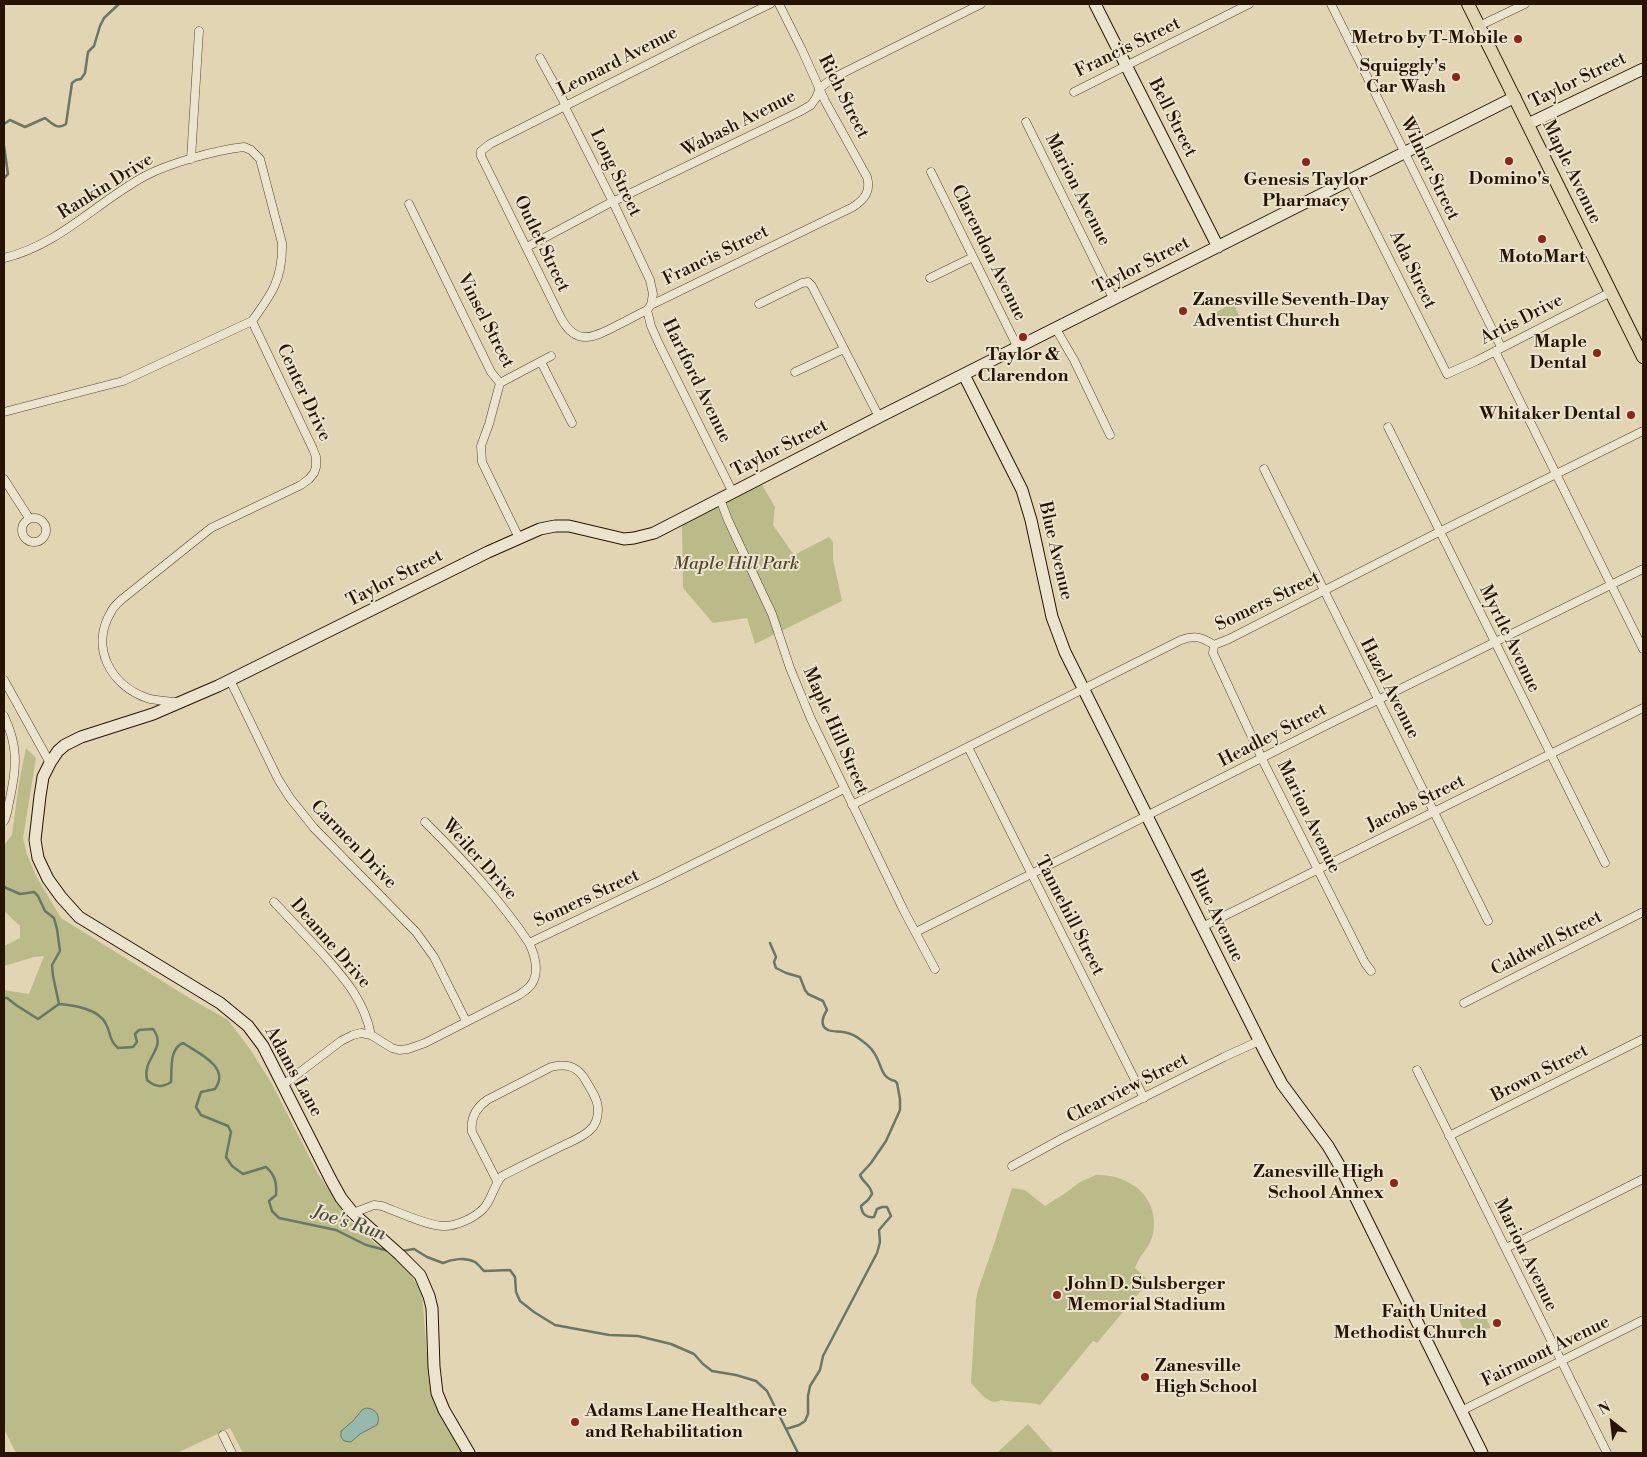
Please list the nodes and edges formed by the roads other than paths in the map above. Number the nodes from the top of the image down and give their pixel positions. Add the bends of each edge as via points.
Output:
1 (770, 4) edge
2 (778, 4) edge
3 (981, 4) edge
4 (1095, 4) edge
5 (1249, 4) edge
6 (1331, 4) edge
7 (1468, 4) edge
8 (1525, 4) edge
9 (1479, 26) junction
10 (199, 31) dead end
11 (540, 58) dead end
12 (1126, 66) junction
13 (1643, 69) edge
14 (820, 88) junction
15 (1074, 92) dead end
16 (1514, 97) junction
17 (565, 106) junction
18 (1026, 122) dead end
19 (1528, 124) junction
20 (481, 151) joint
21 (1405, 153) junction
22 (190, 159) junction
23 (931, 172) dead end
24 (1350, 181) junction
25 (613, 202) junction
26 (860, 203) joint
27 (409, 204) dead end
28 (527, 247) junction
29 (1218, 247) junction
30 (973, 257) junction
31 (4, 258) edge
32 (930, 278) dead end
33 (1611, 292) junction
34 (1114, 300) junction
35 (758, 304) dead end
36 (649, 307) junction
37 (252, 321) junction
38 (1056, 329) junction
39 (588, 338) joint
40 (1018, 348) junction
41 (844, 349) junction
42 (1498, 349) junction
43 (551, 356) dead end
44 (1643, 357) edge
45 (541, 362) junction
46 (795, 372) dead end
47 (1447, 374) joint
48 (964, 375) junction
49 (500, 383) junction
50 (4, 412) edge
51 (878, 417) junction
52 (572, 423) dead end
53 (1388, 427) dead end
54 (1643, 431) edge
55 (1110, 435) dead end
56 (1264, 469) dead end
57 (1556, 474) junction
58 (4, 479) edge
59 (733, 493) junction
60 (720, 499) junction
61 (29, 518) dead end
62 (1440, 532) junction
63 (519, 538) junction
64 (1643, 569) edge
65 (1611, 585) junction
66 (1324, 591) junction
67 (1495, 643) junction
68 (1214, 645) junction
69 (1643, 649) edge
70 (4, 680) edge
71 (230, 680) junction
72 (1084, 690) junction
73 (1378, 701) junction
74 (182, 703) junction
75 (1643, 708) edge
76 (4, 716) edge
77 (968, 747) junction
78 (1550, 755) junction
79 (1263, 758) junction
80 (50, 763) junction
81 (844, 789) junction
82 (852, 805) junction
83 (1435, 812) junction
84 (1147, 817) junction
85 (4, 820) edge
86 (425, 822) dead end
87 (1605, 863) dead end
88 (1317, 870) junction
89 (1032, 874) junction
90 (274, 902) dead end
91 (1643, 912) edge
92 (1488, 921) dead end
93 (1202, 927) junction
94 (916, 932) junction
95 (529, 943) junction
96 (935, 968) dead end
97 (1371, 971) dead end
98 (1464, 1003) dead end
99 (466, 1022) junction
100 (371, 1035) junction
101 (1643, 1038) edge
102 (1259, 1041) junction
103 (1417, 1070) dead end
104 (283, 1085) junction
105 (1144, 1098) junction
106 (1449, 1136) junction
107 (1012, 1166) dead end
108 (1643, 1179) edge
109 (497, 1181) junction
110 (353, 1213) junction
111 (1506, 1248) junction
112 (1643, 1320) edge
113 (1561, 1361) junction
114 (1461, 1411) junction
115 (223, 1435) dead end
116 (232, 1453) edge
117 (469, 1453) edge
118 (1482, 1453) edge
119 (1607, 1453) edge

1 - 17 street, Leonard Avenue
2 - 14 street, Rich Street
3 - 14 street, Wabash Avenue via 833,78
4 - 12 street, Bell Street
5 - 12 street, Francis Street
6 - 21 street, Wilmer Street
7 - 9 main road, Maple Avenue
8 - 9 street
9 - 16 main road, Maple Avenue
10 - 22 street
11 - 17 street, Long Street
12 - 15 street, Francis Street
12 - 29 street, Bell Street
13 - 19 street, Taylor Street
14 - 25 street, Wabash Avenue via 811,104 799,112
14 - 26 street, Rich Street via 867,177 867,196
16 - 19 main road, Maple Avenue
16 - 21 street, Taylor Street
17 - 20 street, Leonard Avenue
17 - 25 street, Long Street
18 - 34 street, Marion Avenue
19 - 33 main road, Maple Avenue
20 - 28 street, Outlet Street
21 - 24 street, Taylor Street
21 - 42 street, Wilmer Street
22 - 31 street, Rankin Drive via 145,176 51,240
22 - 37 street, Rankin Drive via 244,147 260,159 282,243 282,258 270,298
23 - 30 street, Clarendon Avenue
24 - 29 street, Taylor Street
24 - 47 street, Ada Street
25 - 28 street, Wabash Avenue
25 - 36 street, Long Street via 650,280 653,294
26 - 36 street, Francis Street
27 - 49 street, Vinsel Street via 491,372
28 - 39 street, Outlet Street via 565,326 573,334
29 - 34 street, Taylor Street
30 - 32 street
30 - 40 street, Clarendon Avenue
33 - 42 street, Artis Drive
33 - 44 main road, Maple Avenue
34 - 38 street, Taylor Street
35 - 41 street via 808,282
36 - 39 street, Francis Street
36 - 59 street, Hartford Avenue via 651,326 659,344
37 - 50 street via 123,381
37 - 74 street, Center Drive via 313,449 317,462 314,473 302,485 202,534 121,600 104,628 104,653 112,673 121,683 147,698
38 - 40 street, Taylor Street
38 - 55 street
40 - 48 street, Taylor Street
41 - 46 street
41 - 51 street
42 - 47 street, Artis Drive
42 - 57 street, Wilmer Street
43 - 45 street
45 - 49 street
45 - 52 street
48 - 51 street, Taylor Street
48 - 72 street, Blue Avenue via 1022,490 1052,617
49 - 63 street, Vinsel Street via 481,446 482,462
51 - 59 street, Taylor Street
53 - 62 street, Myrtle Avenue
54 - 57 street, Somers Street
56 - 66 street, Hazel Avenue
57 - 62 street, Somers Street
57 - 65 street, Wilmer Street
58 - 61 street
59 - 60 street, Taylor Street
60 - 63 street, Taylor Street via 654,532 634,538 615,538 568,526 540,529
60 - 81 street, Maple Hill Street via 772,614 811,719
62 - 66 street, Somers Street
62 - 67 street, Myrtle Avenue
63 - 71 street, Taylor Street
64 - 65 street, Headley Street
65 - 67 street, Headley Street
65 - 69 street, Wilmer Street
66 - 68 street, Somers Street
66 - 73 street, Hazel Avenue
67 - 73 street, Headley Street
67 - 78 street, Myrtle Avenue
68 - 72 street, Somers Street via 1197,636 1181,640
68 - 79 street, Marion Avenue via 1214,653
70 - 80 street
71 - 74 street, Taylor Street
71 - 99 street, Carmen Drive via 290,798 314,828 424,942
72 - 77 street, Somers Street
72 - 84 street, Blue Avenue
73 - 79 street, Headley Street
73 - 83 street, Hazel Avenue
74 - 80 street, Taylor Street via 72,741 58,751
75 - 78 street, Jacobs Street
76 - 85 street via 16,754 15,775
77 - 82 street, Somers Street
77 - 89 street, Tannehill Street
78 - 83 street, Jacobs Street
78 - 87 street, Myrtle Avenue
79 - 84 street, Headley Street
79 - 88 street, Marion Avenue
80 - 104 street, Adams Lane via 43,777 35,840 42,869 54,888 69,907 92,925 198,988 240,1018 263,1046
81 - 82 street, Maple Hill Street
81 - 95 street, Somers Street
82 - 94 street, Maple Hill Street
83 - 88 street, Jacobs Street
83 - 92 street, Hazel Avenue
84 - 89 street, Headley Street
84 - 93 street, Blue Avenue
86 - 95 street, Weiler Drive via 488,890
88 - 93 street, Jacobs Street
88 - 97 street, Marion Avenue
89 - 94 street, Headley Street
89 - 105 street, Tannehill Street
90 - 100 street, Deanne Drive via 345,980 368,1018
91 - 98 street, Caldwell Street
93 - 102 street, Blue Avenue
94 - 96 street, Maple Hill Street
95 - 99 street, Somers Street via 536,966 532,984 519,995
99 - 100 street, Somers Street via 408,1049 392,1048
100 - 104 street via 361,1033 341,1041
101 - 106 street, Brown Street
102 - 105 street, Clearview Street
102 - 114 street, Blue Avenue via 1282,1084 1342,1170
103 - 106 street, Marion Avenue
104 - 110 street, Adams Lane via 335,1188
105 - 107 street, Clearview Street
106 - 111 street, Marion Avenue
108 - 111 street
109 - 109 street via 591,1130 598,1110 597,1101 577,1069 569,1065 550,1067 487,1100 473,1114 472,1132
109 - 110 street via 483,1209 444,1226 382,1206 374,1205
110 - 117 street, Adams Lane via 420,1275 433,1317 437,1393
111 - 113 street, Marion Avenue
112 - 113 street, Fairmont Avenue
113 - 114 street, Fairmont Avenue
113 - 119 street, Marion Avenue
114 - 118 street, Blue Avenue
115 - 116 street

